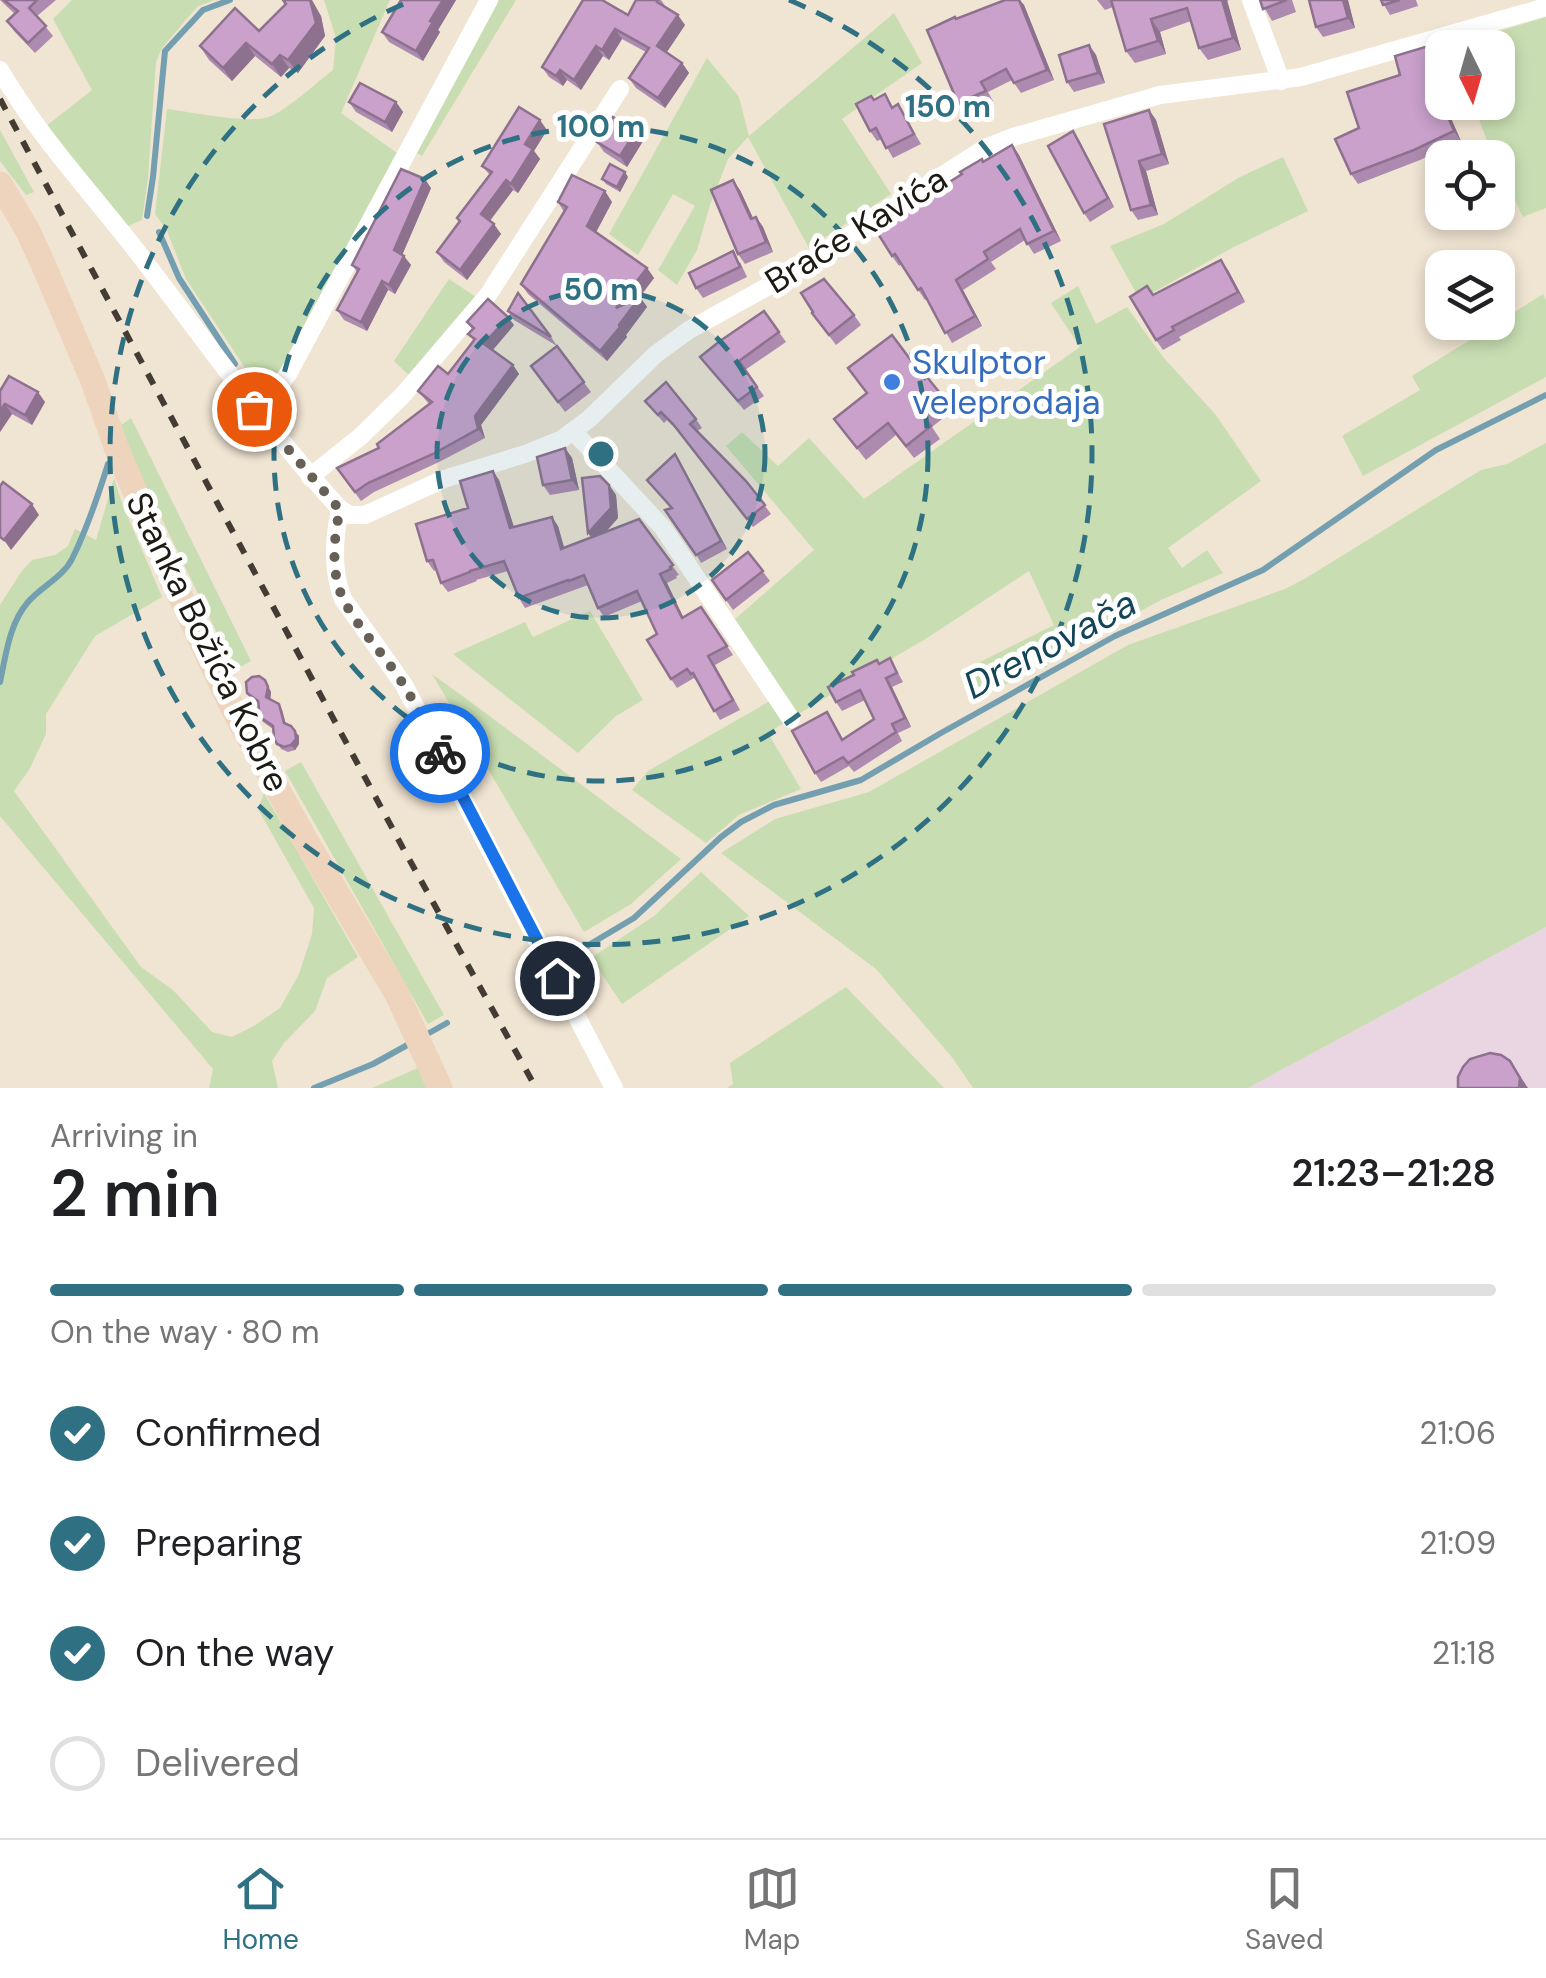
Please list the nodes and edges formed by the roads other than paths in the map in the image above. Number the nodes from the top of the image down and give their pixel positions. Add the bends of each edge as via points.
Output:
1 (489, 0) edge
2 (1251, 0) edge
3 (1546, 6) edge
4 (0, 70) edge
5 (1280, 80) junction
6 (620, 89) dead end
7 (0, 184) edge
8 (254, 409) junction
9 (573, 431) junction
10 (310, 477) junction
11 (340, 510) junction
12 (791, 719) dead end
13 (440, 1088) edge
14 (614, 1088) edge

1 - 8 street via 288,374
2 - 5 street
3 - 5 street, Braće Kavića
4 - 8 street via 34,124
5 - 9 street, Braće Kavića via 1160,95 985,148 783,278 688,330
6 - 10 street via 488,295 392,406
7 - 13 street, Stanka Božića Kobre via 43,264 137,497 233,709 397,994
8 - 10 street
9 - 11 street, Braće Kavića via 365,515
9 - 12 street via 663,528
10 - 11 street
11 - 14 street via 336,567 343,599 404,685

